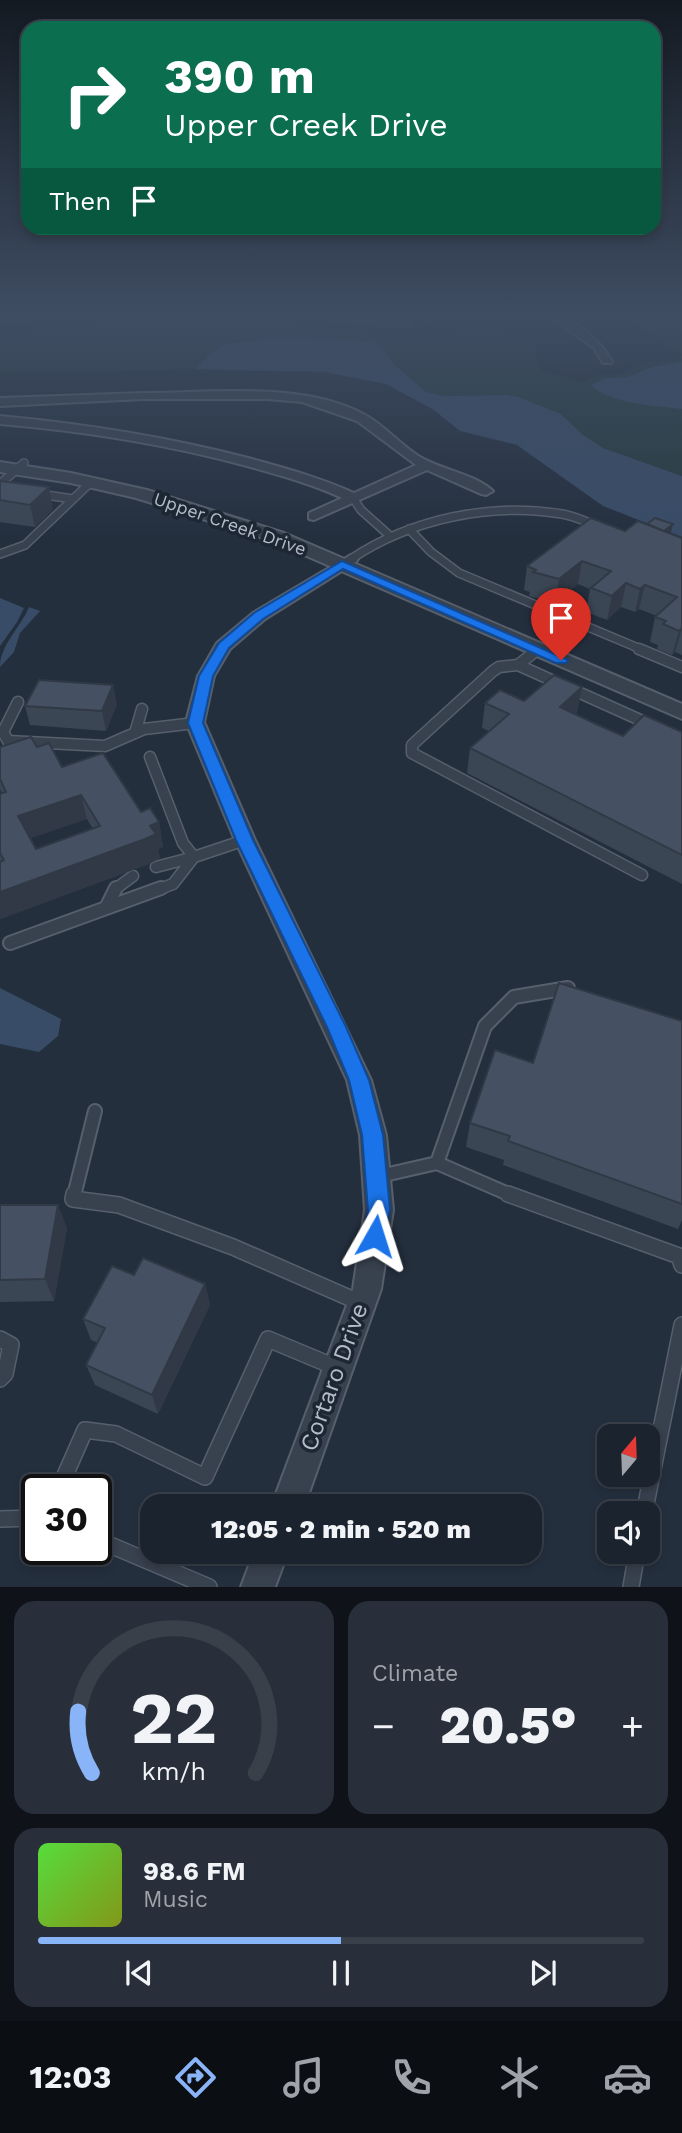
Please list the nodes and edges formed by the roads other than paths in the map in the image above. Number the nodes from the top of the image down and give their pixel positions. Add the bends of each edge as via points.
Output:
1 (0, 402) edge
2 (0, 420) edge
3 (10, 465) edge
4 (427, 465) junction
5 (91, 482) junction
6 (0, 486) edge
7 (12, 490) edge
8 (486, 491) dead end
9 (24, 492) edge
10 (354, 498) junction
11 (73, 499) junction
12 (314, 516) dead end
13 (409, 529) junction
14 (609, 530) edge
15 (390, 536) junction
16 (0, 554) edge
17 (346, 562) junction
18 (537, 650) junction
19 (518, 665) junction
20 (682, 667) edge
21 (682, 699) edge
22 (18, 702) dead end
23 (142, 709) dead end
24 (682, 712) edge
25 (195, 723) junction
26 (662, 730) edge
27 (135, 733) junction
28 (150, 757) dead end
29 (245, 840) junction
30 (194, 857) junction
31 (156, 867) dead end
32 (642, 875) dead end
33 (133, 876) dead end
34 (106, 908) junction
35 (10, 943) dead end
36 (582, 992) edge
37 (95, 1111) dead end
38 (437, 1163) junction
39 (376, 1177) junction
40 (682, 1265) edge
41 (361, 1303) junction
42 (682, 1325) edge
43 (0, 1339) edge
44 (338, 1368) junction
45 (678, 1371) edge
46 (0, 1378) edge
47 (66, 1474) edge
48 (292, 1494) edge
49 (646, 1501) edge
50 (21, 1518) edge
51 (0, 1519) edge
52 (112, 1546) edge
53 (267, 1564) edge
54 (635, 1564) edge
55 (209, 1587) edge
56 (258, 1587) edge
57 (631, 1587) edge

1 - 4 street via 155,396 302,399 361,418
2 - 10 street via 191,448 294,475
3 - 5 street, Upper Creek Drive
3 - 6 lane
3 - 17 street, Upper Creek Drive via 99,476 188,497 290,532
4 - 8 street
4 - 10 street
5 - 11 lane
5 - 17 street, Upper Creek Drive via 224,518
6 - 7 lane
9 - 11 lane
10 - 12 street
10 - 15 lane
11 - 16 lane via 24,545
13 - 14 lane via 458,516 537,512 563,514
13 - 15 lane
13 - 20 lane via 459,573
15 - 17 lane
17 - 18 street, Upper Creek Drive
17 - 21 street, Upper Creek Drive
17 - 25 street via 259,616 223,646 206,676
18 - 19 lane
18 - 24 street, Upper Creek Drive
19 - 26 lane
19 - 32 lane via 493,671 412,745 412,753
22 - 27 lane via 4,732 8,741 105,746
23 - 27 lane
25 - 27 lane
25 - 29 street, Cortaro Drive
28 - 30 lane via 183,843
29 - 30 lane
29 - 39 street, Cortaro Drive via 359,1080 373,1135
30 - 31 lane
30 - 34 lane via 173,884
33 - 34 lane via 114,890
34 - 35 lane
36 - 38 lane via 569,988 514,998 485,1026
37 - 41 lane via 73,1199 119,1205 233,1247
38 - 39 lane
38 - 40 lane via 485,1186 679,1256
39 - 41 street, Cortaro Drive via 379,1210
41 - 44 street, Cortaro Drive
42 - 45 lane
43 - 46 lane via 11,1345
44 - 47 lane via 268,1339 205,1477 116,1434 85,1430
44 - 48 street, Cortaro Drive
45 - 49 lane via 656,1440
50 - 51 lane
52 - 55 lane
53 - 56 street
54 - 57 lane

